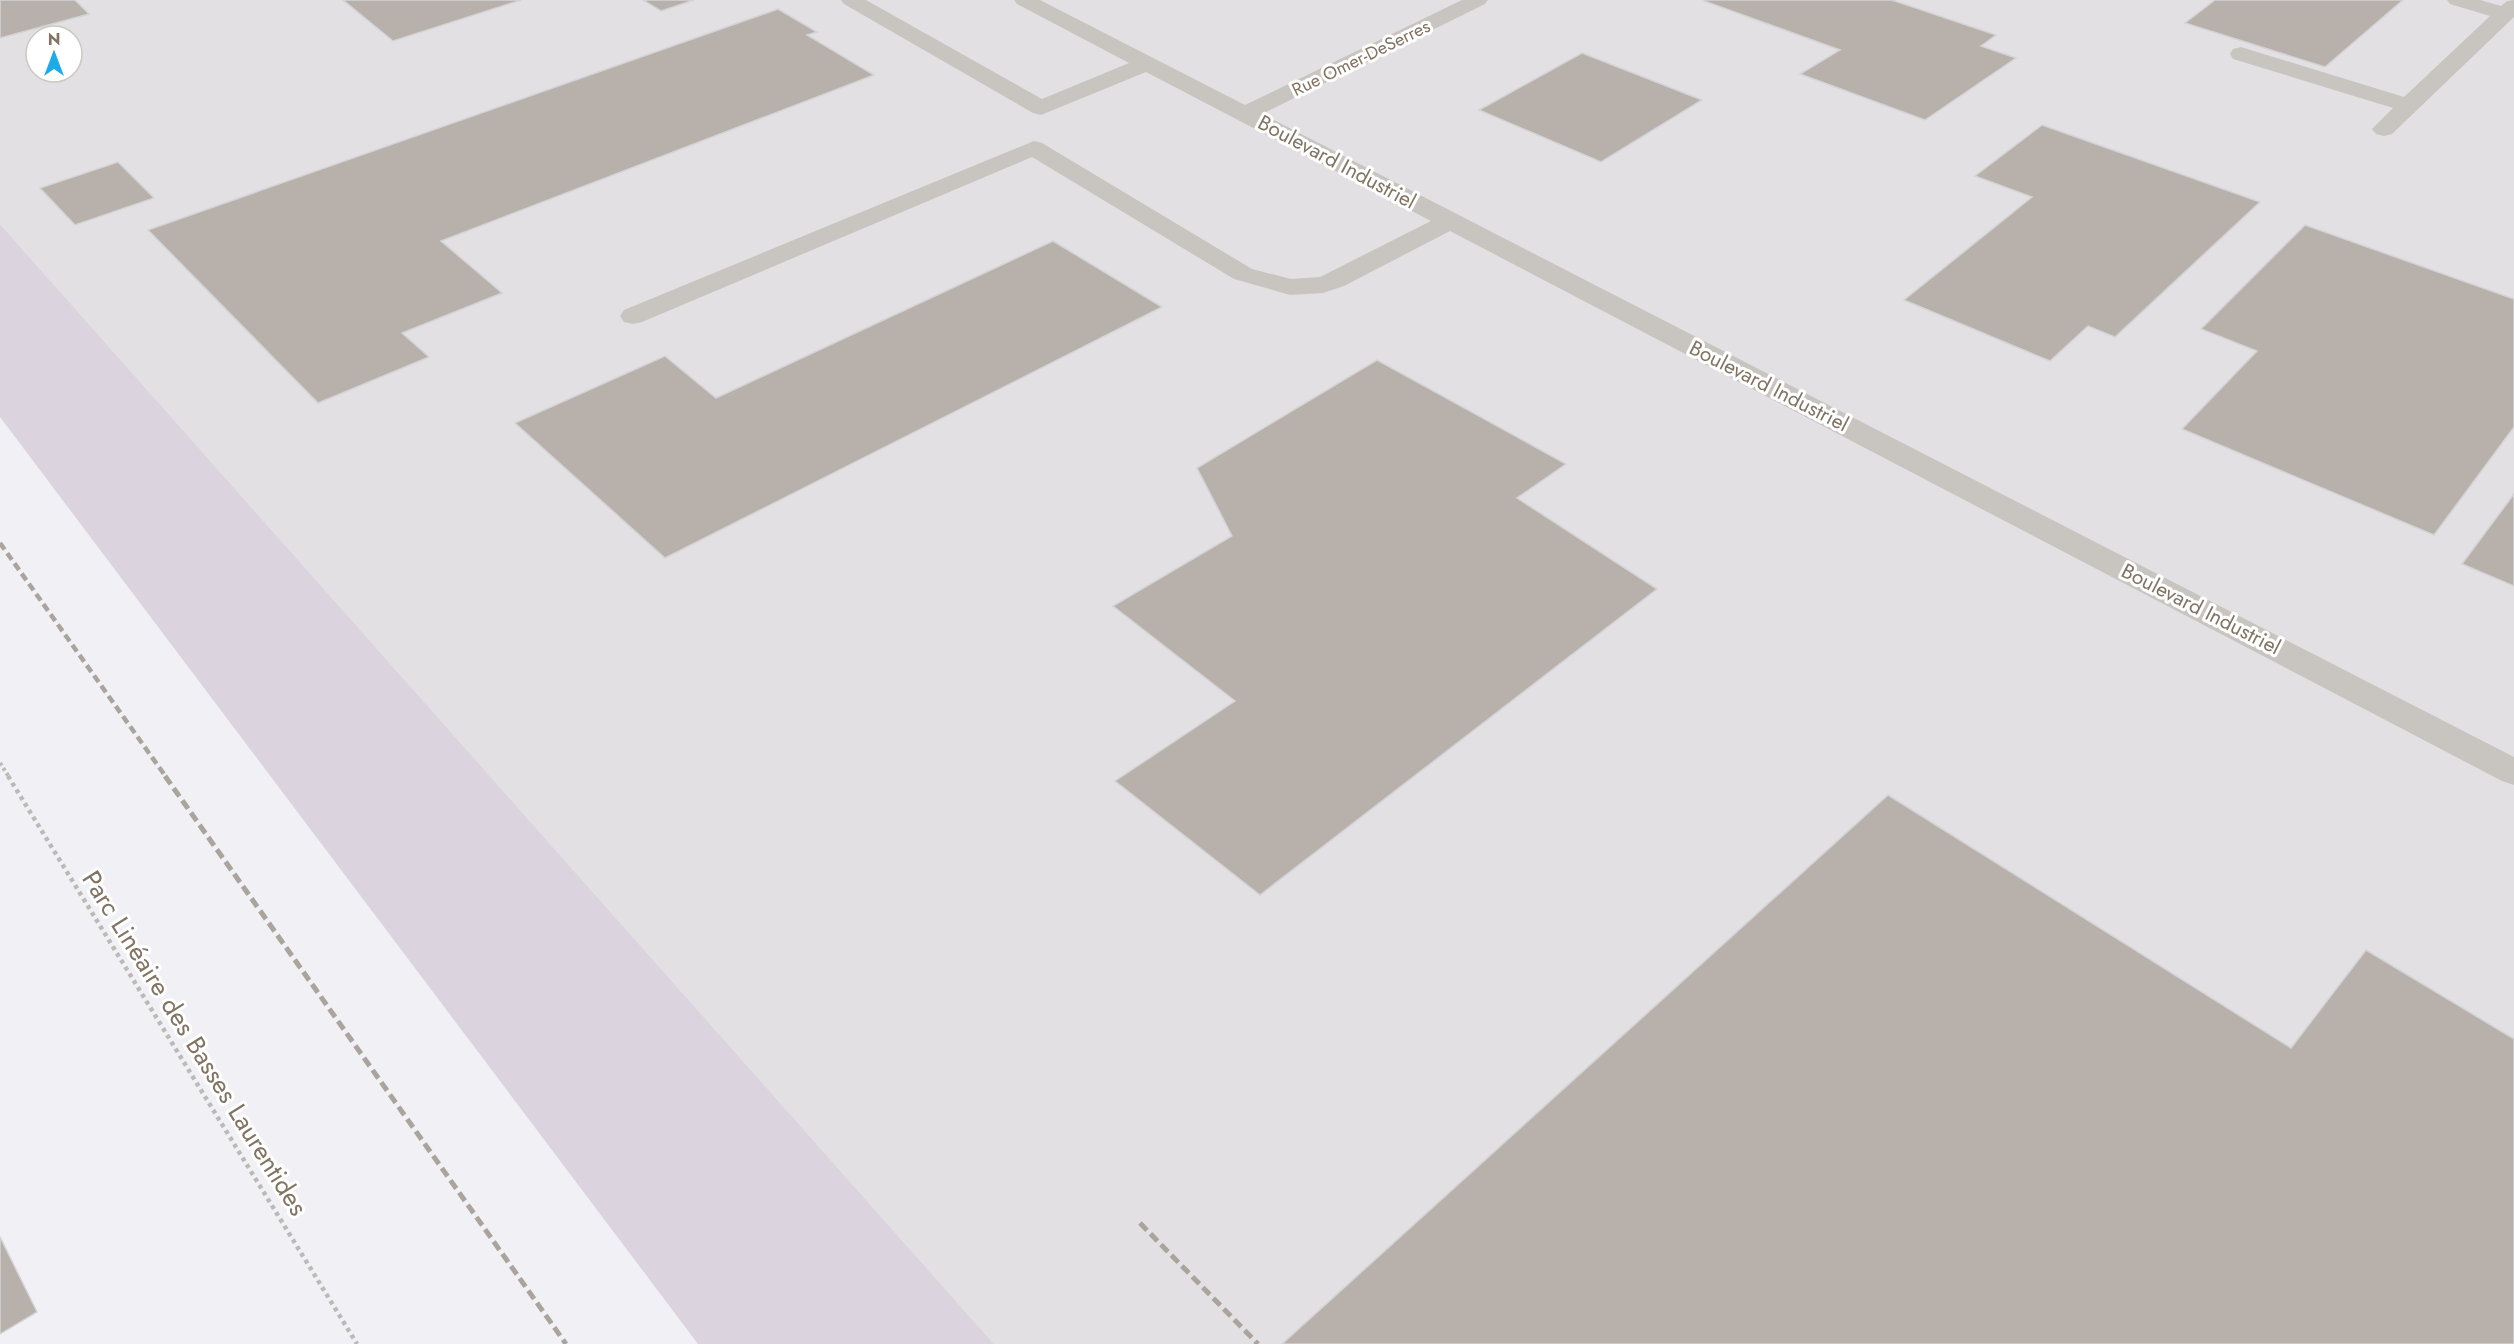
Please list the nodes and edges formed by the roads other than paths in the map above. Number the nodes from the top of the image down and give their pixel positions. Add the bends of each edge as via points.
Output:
1 (851, 0) edge
2 (1024, 0) edge
3 (1478, 0) edge
4 (2457, 0) edge
5 (2510, 10) edge
6 (2241, 54) dead end
7 (1147, 64) junction
8 (2409, 106) junction
9 (1244, 114) junction
10 (2384, 129) dead end
11 (1450, 221) junction
12 (633, 316) dead end
13 (2514, 772) edge

1 - 7 street via 1041,108
2 - 7 street, Boulevard Industriel
3 - 9 street, Rue Omer-DeSerres
4 - 5 street
5 - 8 street
6 - 8 street
7 - 9 street, Boulevard Industriel
8 - 10 street
9 - 11 street, Boulevard Industriel
11 - 12 street via 1335,281 1308,286 1276,285 1243,274 1034,148
11 - 13 street, Boulevard Industriel

